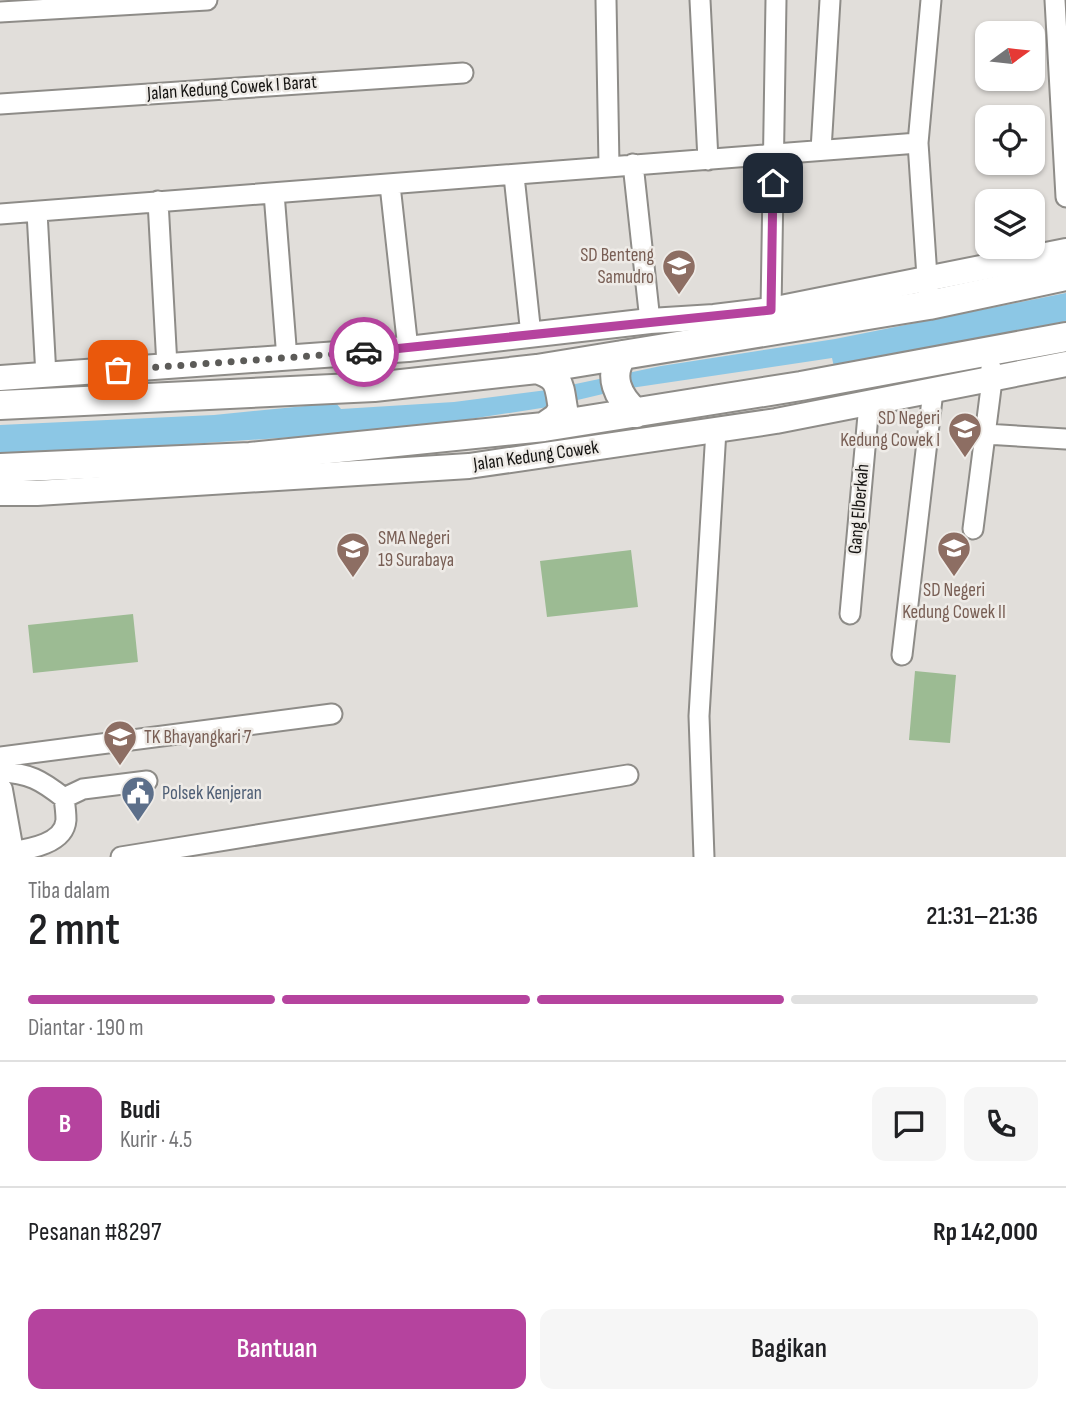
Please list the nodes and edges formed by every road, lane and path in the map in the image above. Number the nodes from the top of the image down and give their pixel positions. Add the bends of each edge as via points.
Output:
1 (207, 0) edge
2 (606, 0) edge
3 (700, 0) edge
4 (776, 0) edge
5 (830, 0) edge
6 (931, 0) edge
7 (1055, 0) edge
8 (0, 12) edge
9 (463, 73) dead end
10 (0, 104) edge
11 (918, 143) junction
12 (821, 150) junction
13 (773, 155) junction
14 (708, 160) junction
15 (633, 164) junction
16 (609, 165) junction
17 (514, 176) junction
18 (390, 185) junction
19 (274, 193) junction
20 (1066, 197) edge
21 (158, 201) junction
22 (37, 212) junction
23 (0, 214) edge
24 (1066, 251) edge
25 (1066, 276) edge
26 (928, 291) junction
27 (771, 310) junction
28 (650, 321) junction
29 (531, 335) junction
30 (1066, 337) edge
31 (408, 349) junction
32 (287, 359) junction
33 (1066, 364) edge
34 (167, 366) junction
35 (991, 366) junction
36 (46, 376) junction
37 (0, 378) edge
38 (623, 384) junction
39 (933, 391) junction
40 (551, 397) junction
41 (869, 404) junction
42 (0, 405) edge
43 (716, 430) junction
44 (985, 434) junction
45 (1066, 439) edge
46 (0, 468) edge
47 (0, 493) edge
48 (973, 529) dead end
49 (850, 614) dead end
50 (902, 655) dead end
51 (332, 713) dead end
52 (0, 757) edge
53 (0, 772) edge
54 (628, 775) dead end
55 (147, 781) dead end
56 (0, 790) edge
57 (64, 797) junction
58 (8, 855) edge
59 (121, 857) edge
60 (704, 857) edge

1 - 8 street
2 - 16 street
3 - 14 street
4 - 13 street
5 - 12 street
6 - 11 street
7 - 20 street
9 - 10 street, Jalan Kedung Cowek I Barat
11 - 12 street
11 - 26 street
12 - 13 street
13 - 14 street
13 - 27 street
14 - 15 street
15 - 16 street
15 - 28 street
16 - 17 street
17 - 18 street
17 - 29 street
18 - 19 street
18 - 31 street
19 - 21 street
19 - 32 street
21 - 22 street
21 - 34 street
22 - 23 street
22 - 36 street
24 - 26 main road, Jalan Kedung Cowek
25 - 26 highway, Jalan Kedung Cowek
26 - 27 main road, Jalan Kedung Cowek
26 - 38 highway, Jalan Kedung Cowek
27 - 28 main road, Jalan Kedung Cowek
28 - 29 main road, Jalan Kedung Cowek
29 - 31 main road, Jalan Kedung Cowek
30 - 35 highway, Jalan Kedung Cowek
31 - 32 main road, Jalan Kedung Cowek
32 - 34 main road, Jalan Kedung Cowek
33 - 35 main road, Jalan Kedung Cowek
34 - 36 main road, Jalan Kedung Cowek
35 - 38 highway, Jalan Kedung Cowek
35 - 39 main road, Jalan Kedung Cowek
35 - 44 street
36 - 37 main road, Jalan Kedung Cowek
38 - 40 highway, Jalan Kedung Cowek
38 - 40 highway, Jalan Kedung Cowek
39 - 41 main road, Jalan Kedung Cowek
39 - 50 street
40 - 42 highway, Jalan Kedung Cowek via 374,387
40 - 46 highway, Jalan Kedung Cowek via 250,457
41 - 43 main road, Jalan Kedung Cowek
41 - 49 street, Gang Elberkah
43 - 47 main road, Jalan Kedung Cowek via 469,466
43 - 60 street via 699,716
44 - 45 street
44 - 48 street
51 - 52 street
53 - 57 street via 33,777
54 - 59 street
55 - 57 street via 83,789
56 - 58 main road
57 - 58 street via 66,823 59,837

